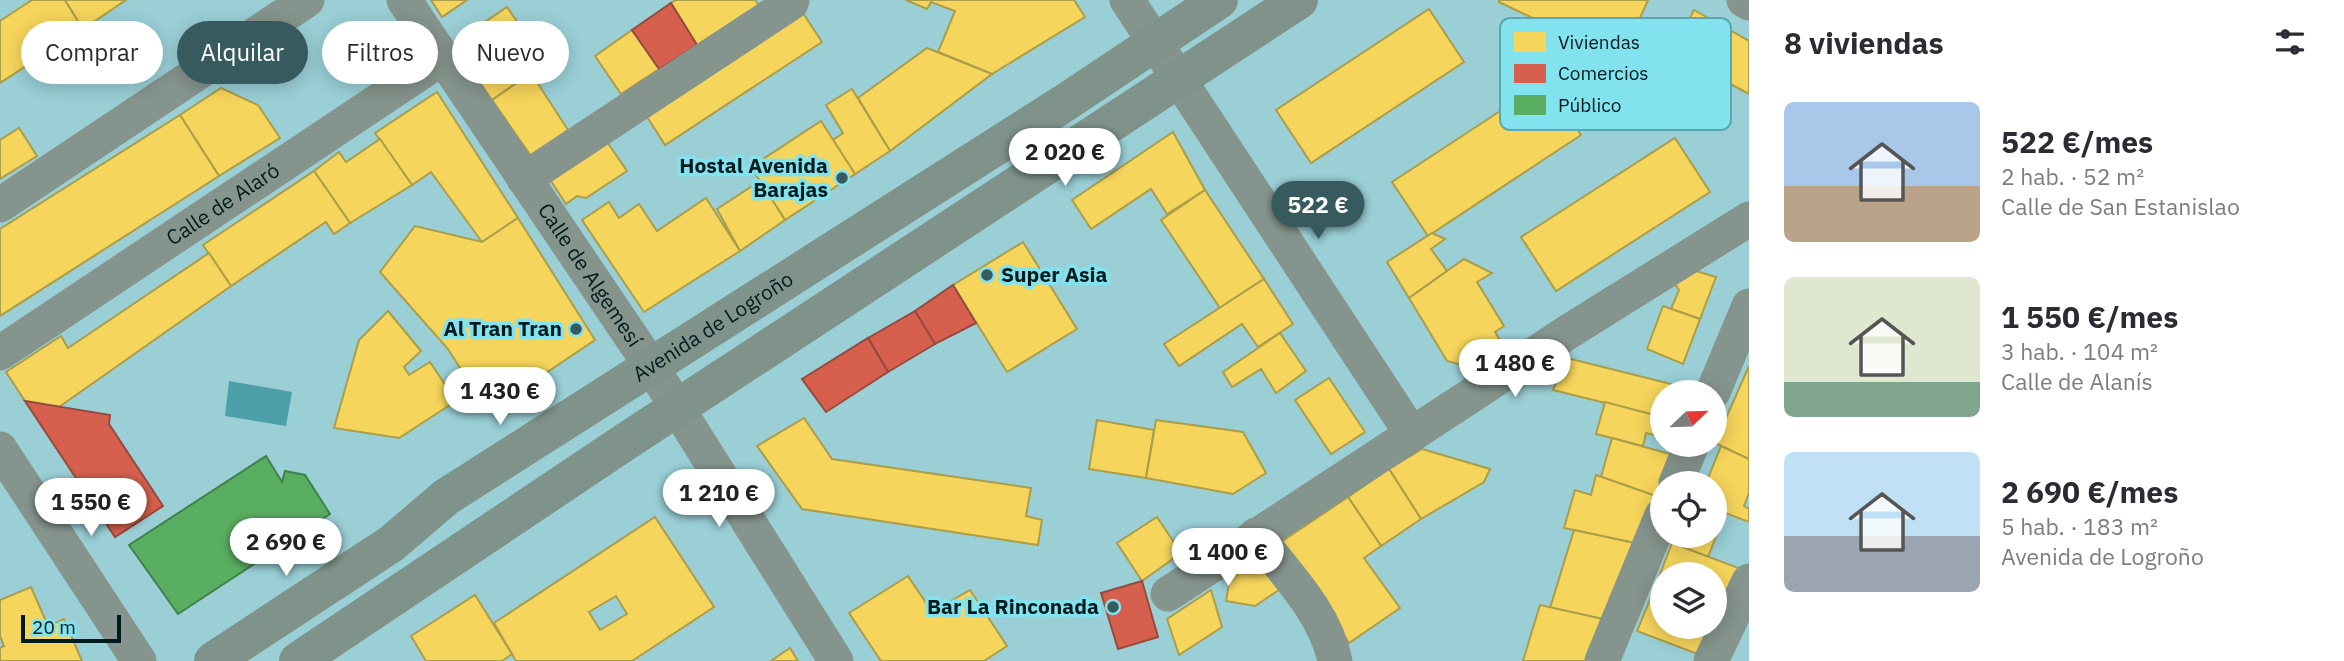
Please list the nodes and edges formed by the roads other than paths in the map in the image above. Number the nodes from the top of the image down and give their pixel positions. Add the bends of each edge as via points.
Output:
1 (307, 0) edge
2 (404, 0) edge
3 (792, 0) edge
4 (1127, 0) edge
5 (1219, 0) edge
6 (1299, 0) edge
7 (1744, 0) edge
8 (1749, 3) edge
9 (1157, 43) junction
10 (444, 57) junction
11 (1180, 78) junction
12 (524, 178) junction
13 (0, 205) edge
14 (1749, 219) edge
15 (1749, 306) edge
16 (0, 353) edge
17 (651, 366) junction
18 (1718, 380) edge
19 (676, 409) junction
20 (1411, 433) junction
21 (0, 449) edge
22 (1256, 535) junction
23 (1650, 544) edge
24 (1749, 580) edge
25 (1168, 594) dead end
26 (139, 661) edge
27 (213, 661) edge
28 (298, 661) edge
29 (836, 661) edge
30 (1335, 661) edge
31 (1602, 661) edge
32 (1711, 661) edge

1 - 13 street
2 - 10 street, Calle de Algemesí
3 - 12 street
4 - 9 street
5 - 9 main road, Avenida de Logroño
6 - 11 main road
7 - 8 street
9 - 11 street
9 - 17 main road, Avenida de Logroño
10 - 12 street, Calle de Algemesí
10 - 16 street, Calle de Alaró
11 - 19 main road
11 - 20 street
12 - 17 street, Calle de Algemesí
14 - 20 street
15 - 18 street
17 - 19 street, Calle de Algemesí
17 - 27 main road, Avenida de Logroño via 446,496 391,544
19 - 28 main road
19 - 29 street, Calle de Algemesí
20 - 22 street
21 - 26 street
22 - 25 street
22 - 30 street via 1320,618
23 - 31 street
24 - 32 street

